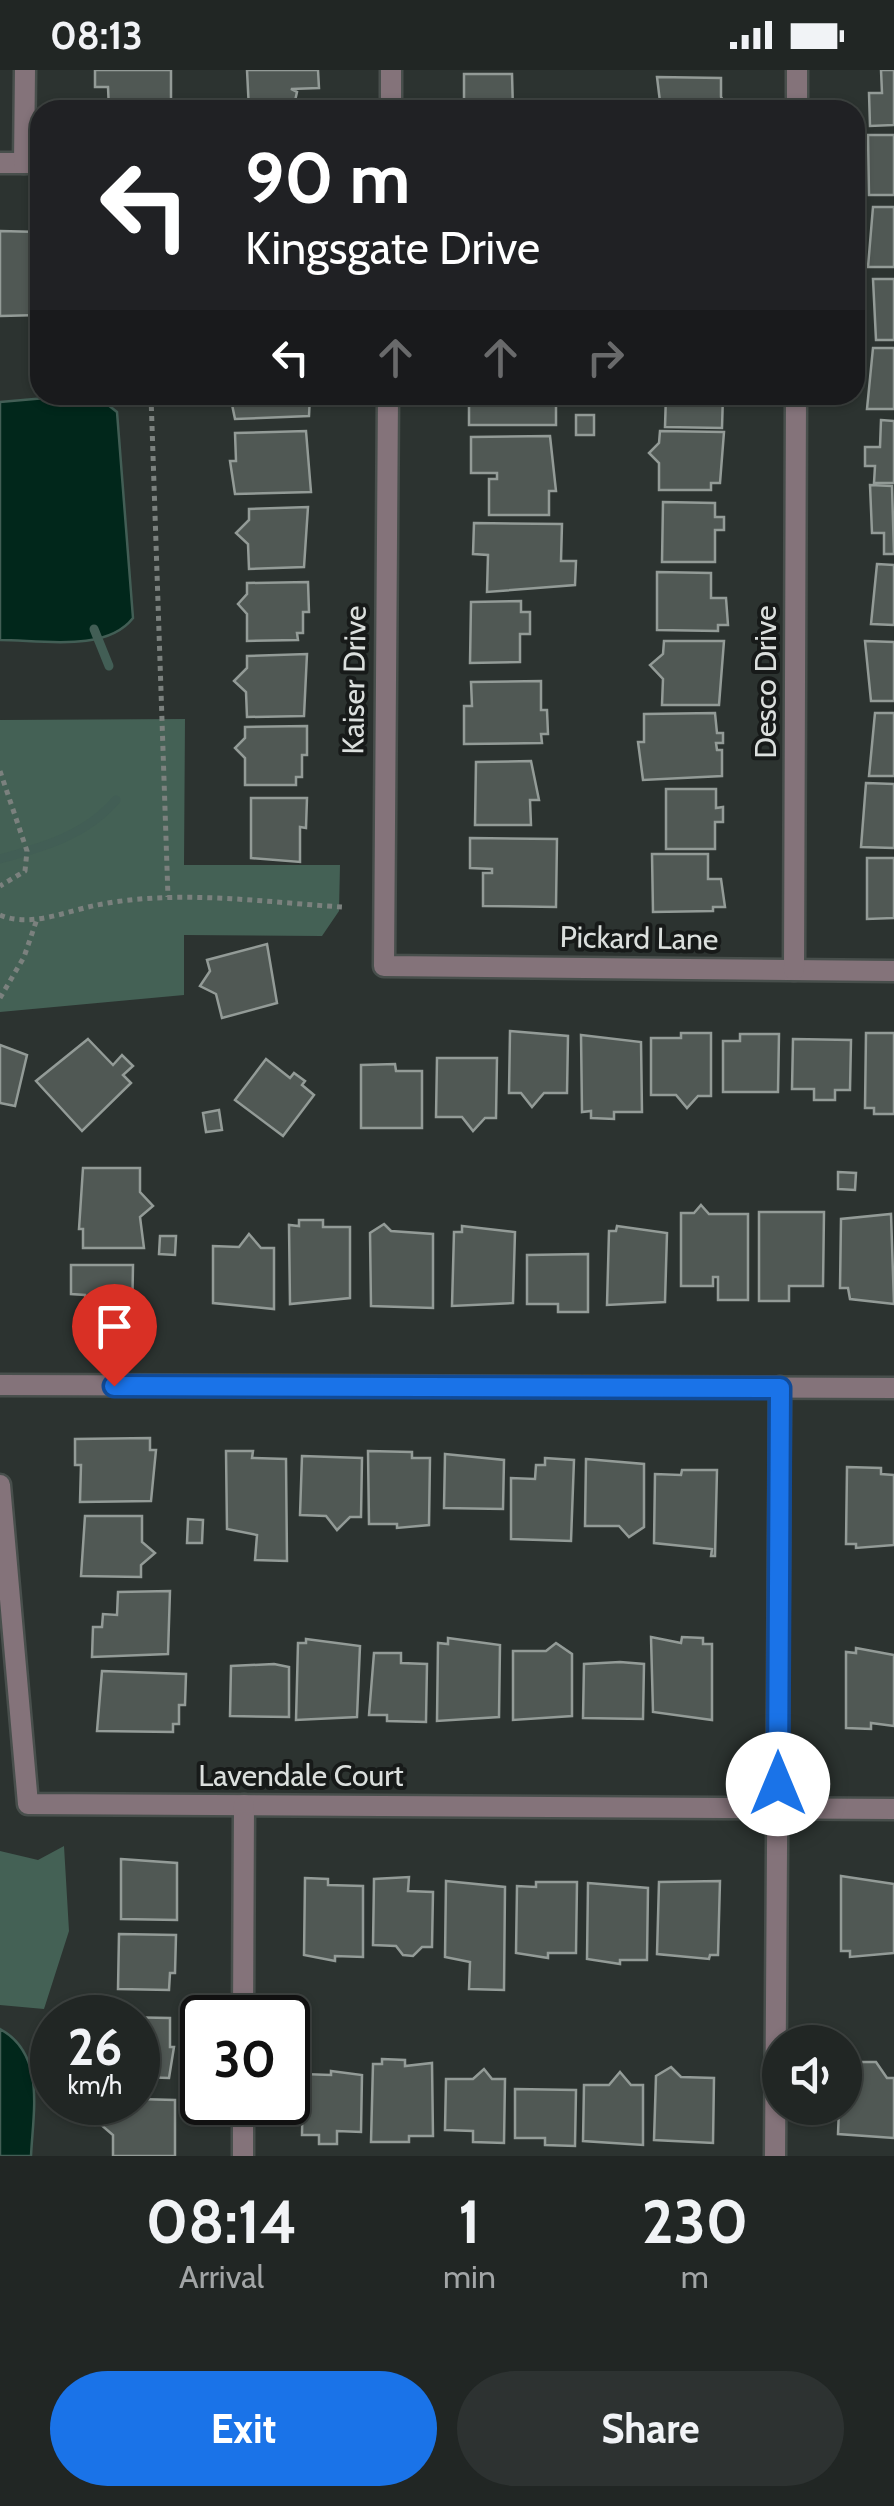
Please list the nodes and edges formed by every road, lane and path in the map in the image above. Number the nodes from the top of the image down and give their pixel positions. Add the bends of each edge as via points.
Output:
1 (26, 70) edge
2 (391, 70) edge
3 (798, 70) edge
4 (391, 100) edge
5 (797, 100) edge
6 (30, 132) edge
7 (0, 163) edge
8 (30, 163) edge
9 (151, 405) edge
10 (388, 405) edge
11 (796, 405) edge
12 (0, 771) edge
13 (0, 886) edge
14 (168, 897) junction
15 (342, 907) dead end
16 (0, 915) edge
17 (38, 919) junction
18 (384, 966) joint
19 (794, 970) junction
20 (894, 970) edge
21 (0, 998) edge
22 (0, 1385) edge
23 (780, 1388) junction
24 (894, 1388) edge
25 (0, 1484) edge
26 (244, 1805) junction
27 (777, 1809) junction
28 (894, 1809) edge
29 (243, 1995) edge
30 (243, 2125) edge
31 (243, 2156) edge
32 (775, 2156) edge

1 - 6 street
2 - 4 street
3 - 5 street
7 - 8 street
9 - 14 path
10 - 18 street, Kaiser Drive
11 - 19 street, Desco Drive
12 - 13 path via 27,851 26,871
14 - 15 path
14 - 17 path
16 - 17 path
17 - 21 path
18 - 19 street, Pickard Lane
19 - 20 street, Pickard Lane
22 - 23 street
23 - 24 street
23 - 27 street
25 - 26 street, Lavendale Court via 28,1804
26 - 27 street, Lavendale Court
26 - 29 street
27 - 28 street, Lavendale Court
27 - 32 street
30 - 31 street

